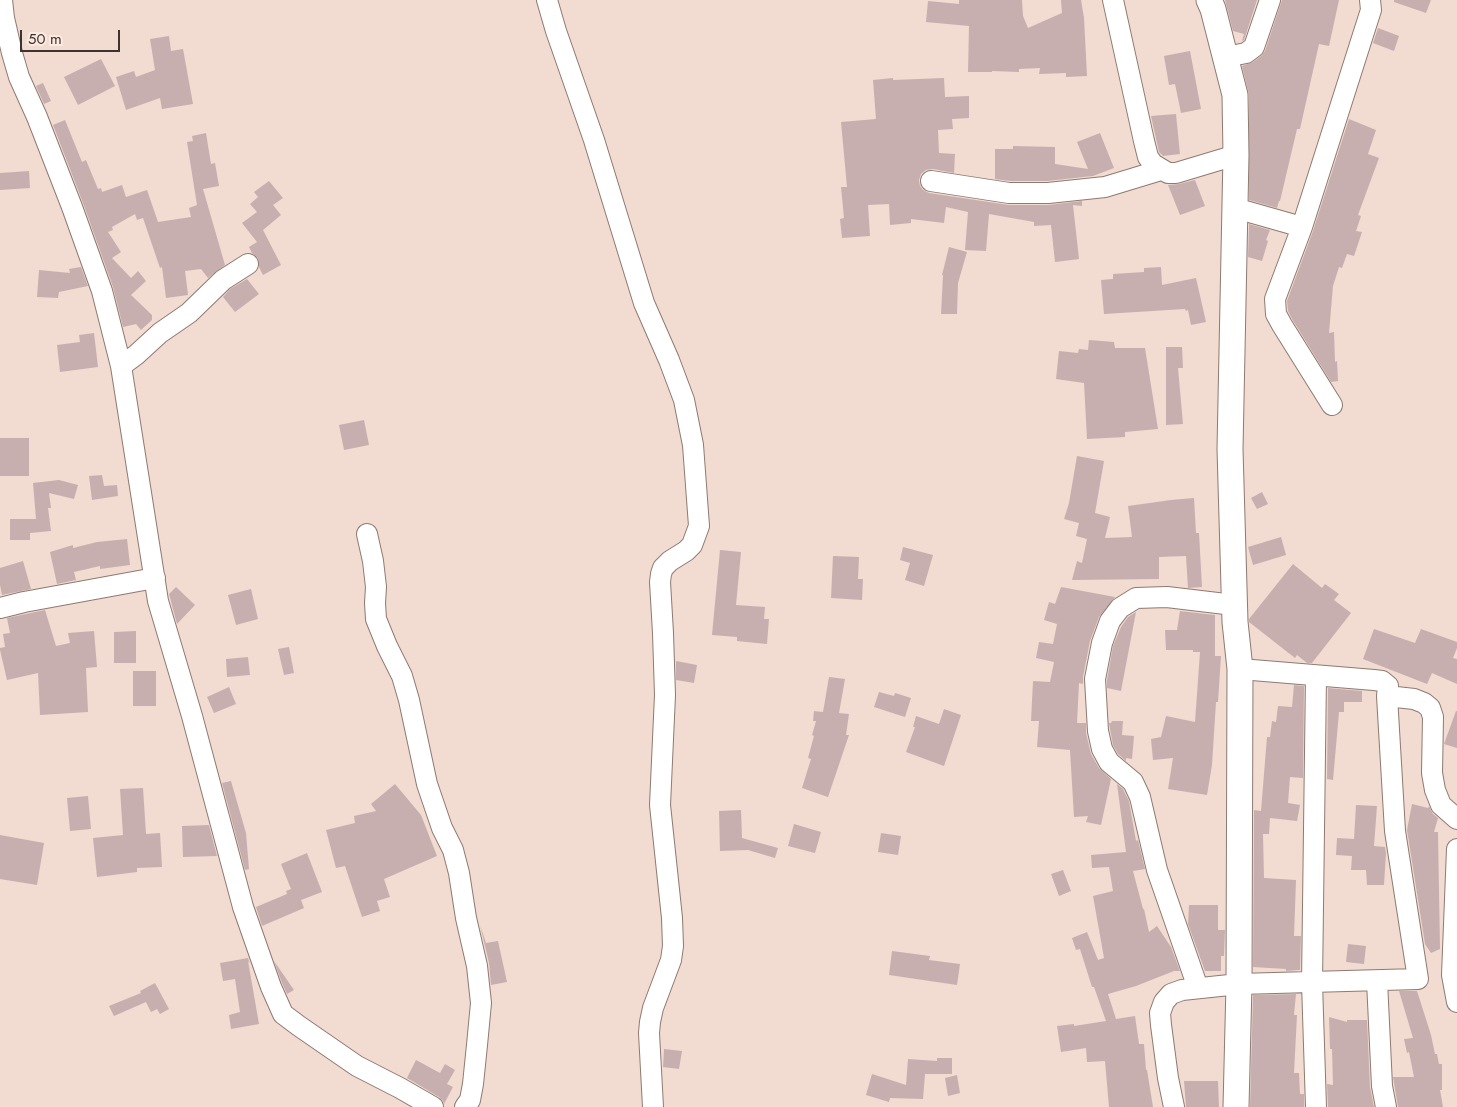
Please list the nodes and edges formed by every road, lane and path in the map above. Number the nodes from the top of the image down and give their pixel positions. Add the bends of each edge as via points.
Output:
1 (2, 0) edge
2 (547, 0) edge
3 (1113, 0) edge
4 (1209, 0) edge
5 (1270, 0) edge
6 (1370, 0) edge
7 (1226, 57) junction
8 (1236, 155) junction
9 (1161, 170) junction
10 (931, 181) dead end
11 (1235, 208) junction
12 (1302, 227) junction
13 (248, 264) dead end
14 (121, 366) junction
15 (1332, 405) dead end
16 (367, 534) dead end
17 (154, 578) junction
18 (1234, 605) junction
19 (0, 608) edge
20 (1240, 669) junction
21 (1316, 676) junction
22 (1387, 696) junction
23 (1457, 819) edge
24 (1457, 849) edge
25 (1452, 975) junction
26 (1418, 979) junction
27 (1377, 981) junction
28 (1312, 982) junction
29 (1239, 984) junction
30 (1198, 988) junction
31 (1457, 1002) edge
32 (434, 1107) edge
33 (465, 1107) edge
34 (652, 1107) edge
35 (1174, 1107) edge
36 (1236, 1107) edge
37 (1316, 1107) edge
38 (1386, 1107) edge

1 - 14 street via 19,77 102,291
2 - 34 street via 644,303 684,400 694,454 699,526 692,545 663,568 660,582 665,695 660,805 673,946 650,1022
3 - 9 street via 1148,157
4 - 7 main road
5 - 7 street via 1251,51
6 - 12 street via 1363,35
7 - 8 main road via 1235,95
8 - 9 street via 1176,173
8 - 11 main road
9 - 10 street via 1105,187 1048,193 1009,193
11 - 12 street
11 - 18 main road via 1230,449
12 - 15 street via 1275,299 1276,314
13 - 14 street via 223,280 189,313
14 - 17 street
16 - 33 street via 376,587 376,619 402,676 427,784 453,850 477,966 481,1003 478,1045 470,1100
17 - 19 street
17 - 32 street via 243,907 283,1014 357,1066
18 - 20 main road
18 - 30 street via 1166,597 1136,598 1120,608 1110,620 1095,679 1102,749 1109,762 1133,782 1140,797 1157,870
20 - 21 street
20 - 29 main road
21 - 22 street via 1382,681 1388,686
21 - 28 street
22 - 23 street via 1414,699 1430,708 1435,790 1441,805
22 - 26 street via 1395,831
24 - 25 street
25 - 26 street
25 - 31 street
26 - 27 street
27 - 28 street
27 - 38 street
28 - 29 street
28 - 37 street
29 - 30 street
29 - 36 main road
30 - 35 street via 1171,994 1160,1013

